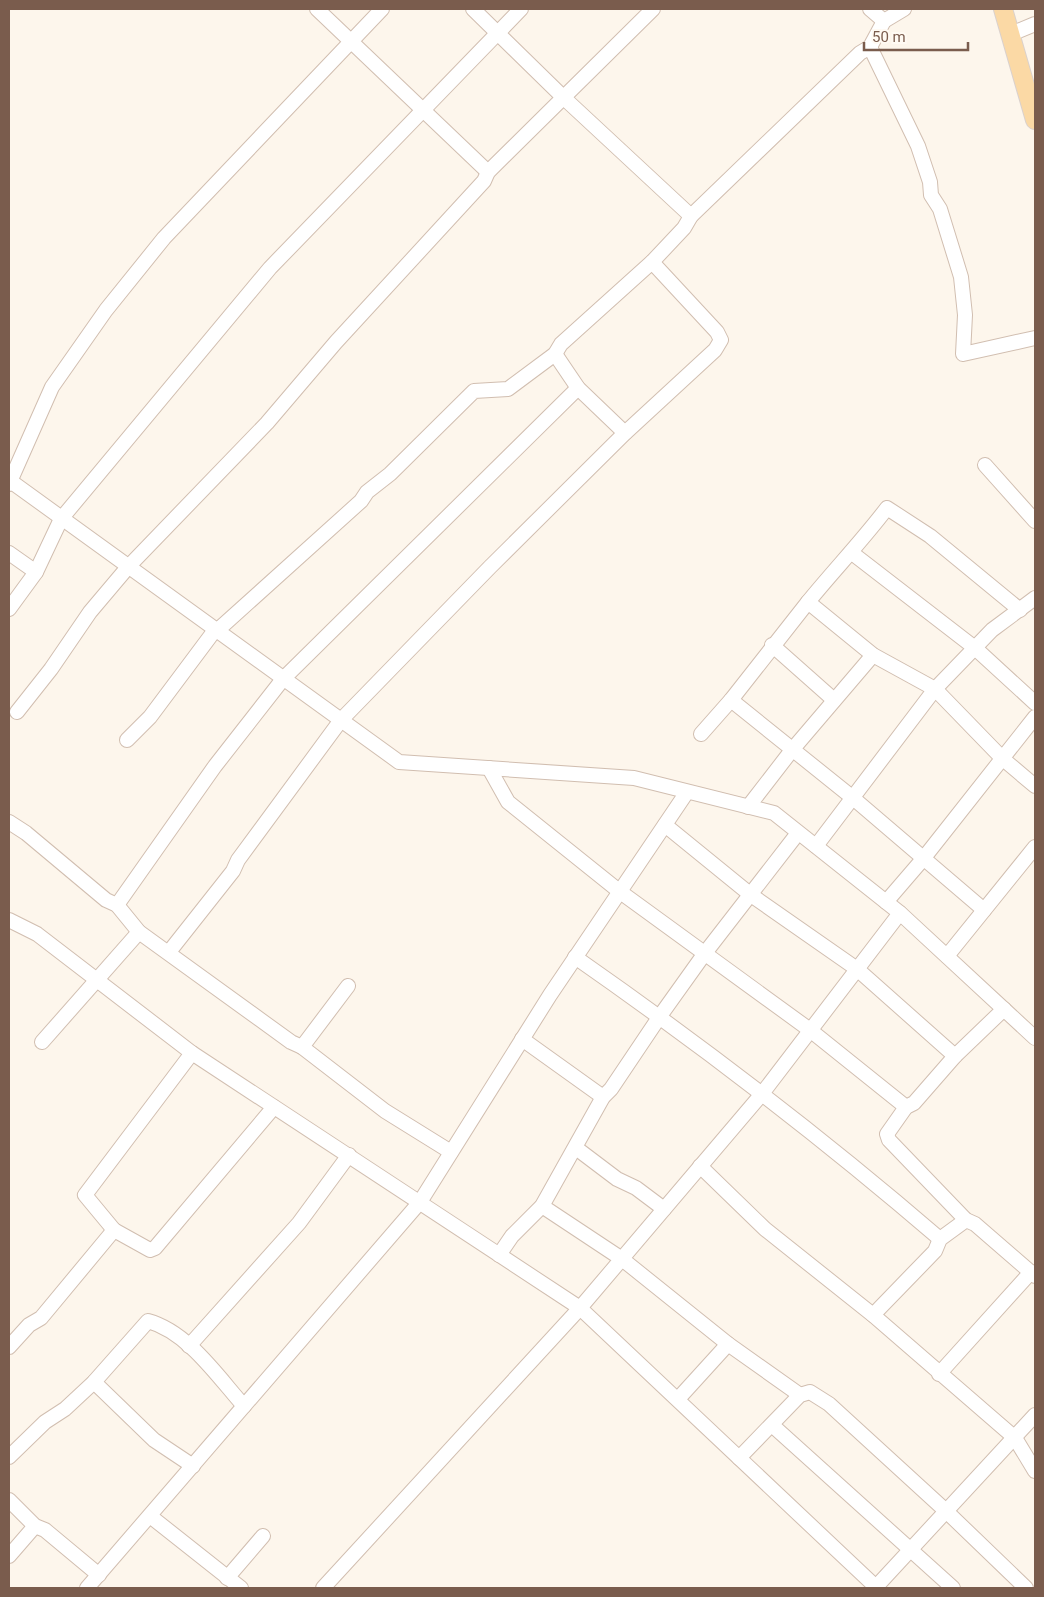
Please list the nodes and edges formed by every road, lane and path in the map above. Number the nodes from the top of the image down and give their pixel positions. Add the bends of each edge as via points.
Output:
1 (316, 9) edge
2 (382, 9) edge
3 (473, 9) edge
4 (521, 9) edge
5 (653, 9) edge
6 (870, 9) edge
7 (904, 9) edge
8 (1003, 9) edge
9 (884, 21) junction
10 (1035, 24) edge
11 (498, 34) junction
12 (1011, 34) junction
13 (350, 41) junction
14 (870, 47) junction
15 (564, 98) junction
16 (1032, 98) edge
17 (422, 112) junction
18 (1035, 120) edge
19 (488, 172) junction
20 (691, 216) junction
21 (652, 262) junction
22 (1035, 338) edge
23 (555, 354) junction
24 (578, 388) junction
25 (625, 434) junction
26 (985, 465) dead end
27 (9, 482) edge
28 (61, 519) junction
29 (1035, 521) edge
30 (9, 553) edge
31 (852, 553) junction
32 (128, 567) junction
33 (36, 572) junction
34 (1035, 598) edge
35 (808, 602) junction
36 (9, 609) edge
37 (1020, 610) junction
38 (215, 630) junction
39 (772, 645) junction
40 (975, 648) junction
41 (873, 655) junction
42 (283, 679) junction
43 (935, 689) junction
44 (731, 700) junction
45 (834, 700) junction
46 (1035, 703) edge
47 (17, 712) dead end
48 (1035, 717) edge
49 (341, 720) junction
50 (702, 734) dead end
51 (127, 740) dead end
52 (792, 750) junction
53 (1003, 758) junction
54 (489, 768) junction
55 (1035, 786) edge
56 (688, 792) junction
57 (852, 798) junction
58 (748, 807) junction
59 (9, 822) edge
60 (665, 825) junction
61 (798, 833) junction
62 (816, 846) junction
63 (1035, 847) edge
64 (923, 859) junction
65 (620, 891) junction
66 (751, 895) junction
67 (886, 902) junction
68 (117, 905) junction
69 (984, 910) junction
70 (900, 913) junction
71 (9, 920) edge
72 (139, 932) junction
73 (169, 952) junction
74 (705, 953) junction
75 (947, 956) junction
76 (575, 957) junction
77 (857, 970) junction
78 (96, 980) junction
79 (348, 986) dead end
80 (1004, 1009) junction
81 (660, 1016) junction
82 (810, 1030) junction
83 (1035, 1038) edge
84 (522, 1040) junction
85 (42, 1042) dead end
86 (302, 1047) junction
87 (192, 1054) junction
88 (955, 1056) junction
89 (761, 1095) junction
90 (603, 1097) junction
91 (274, 1107) junction
92 (906, 1107) junction
93 (576, 1148) junction
94 (452, 1152) junction
95 (349, 1155) junction
96 (700, 1166) junction
97 (420, 1202) junction
98 (542, 1206) junction
99 (664, 1209) junction
100 (966, 1220) junction
101 (114, 1230) junction
102 (940, 1240) junction
103 (499, 1254) junction
104 (622, 1259) junction
105 (1033, 1274) edge
106 (580, 1308) junction
107 (874, 1315) junction
108 (728, 1344) junction
109 (189, 1346) junction
110 (9, 1347) edge
111 (939, 1374) junction
112 (94, 1382) junction
113 (800, 1395) junction
114 (678, 1399) junction
115 (244, 1406) junction
116 (1035, 1415) edge
117 (772, 1425) junction
118 (1015, 1438) junction
119 (9, 1458) edge
120 (738, 1458) junction
121 (192, 1466) junction
122 (1035, 1471) edge
123 (9, 1500) edge
124 (946, 1511) junction
125 (150, 1516) junction
126 (35, 1526) junction
127 (263, 1536) dead end
128 (912, 1549) junction
129 (9, 1556) edge
130 (99, 1575) junction
131 (227, 1578) junction
132 (87, 1588) edge
133 (241, 1588) edge
134 (323, 1588) edge
135 (876, 1588) edge
136 (953, 1588) edge
137 (1026, 1588) edge

1 - 13 street
2 - 13 street
3 - 11 street
4 - 11 street
5 - 15 street
6 - 9 street
7 - 9 street
8 - 12 main road
9 - 14 street
10 - 12 street
11 - 15 street
11 - 17 street
12 - 16 main road
13 - 17 street
13 - 27 street via 164,238 106,310 52,387
14 - 20 street via 860,53
14 - 22 street via 918,146 931,195 940,209 961,277 965,315 963,354
15 - 19 street
15 - 20 street
16 - 18 main road
17 - 19 street
17 - 28 street via 270,268
19 - 32 street via 484,181 336,342 267,423
20 - 21 street
21 - 23 street via 561,344
21 - 25 street via 721,340 715,350
23 - 24 street
23 - 38 street via 508,389 474,390 361,501
24 - 25 street
24 - 42 street
25 - 49 street
26 - 29 street
27 - 28 street
28 - 32 street
28 - 33 street
30 - 33 street
31 - 35 street via 842,560
31 - 37 street via 887,508 930,536
31 - 40 street
32 - 38 street
32 - 47 street via 90,612
33 - 36 street
34 - 37 street
35 - 39 street
35 - 41 street
37 - 40 street via 992,630
38 - 42 street
38 - 51 street via 150,717
39 - 44 street
39 - 45 street
40 - 43 street
40 - 46 street
41 - 43 street
41 - 45 street
42 - 49 street
42 - 68 street via 215,766
43 - 53 street
43 - 57 street
44 - 50 street
44 - 52 street
45 - 52 street
48 - 53 street
49 - 54 street via 398,762
49 - 73 street via 233,871
52 - 57 street
52 - 58 street
53 - 55 street
53 - 64 street
54 - 56 street via 634,778
54 - 65 street via 508,802
56 - 58 street
56 - 60 street
57 - 62 street
57 - 64 street
58 - 61 street via 774,813
59 - 68 street via 106,900
60 - 65 street
60 - 66 street
61 - 62 street
61 - 66 street
62 - 67 street
63 - 69 street
64 - 67 street
64 - 69 street
65 - 74 street
65 - 76 street
66 - 74 street
66 - 77 street
67 - 70 street
68 - 72 street
69 - 75 street
70 - 75 street
70 - 77 street
71 - 78 street via 37,934
72 - 73 street
72 - 78 street
73 - 86 street
74 - 81 street
74 - 82 street
75 - 80 street
76 - 81 street
76 - 84 street
77 - 82 street
77 - 88 street
78 - 85 street
78 - 87 street
79 - 86 street
80 - 83 street
80 - 88 street
81 - 89 street
81 - 90 street via 611,1090
82 - 89 street
82 - 92 street
84 - 90 street
84 - 94 street
86 - 94 street via 385,1111
87 - 91 street
87 - 101 street via 85,1194
88 - 92 street via 914,1103
89 - 96 street
89 - 102 street via 878,1185
90 - 93 street
91 - 95 street
91 - 101 street via 155,1248 150,1250
92 - 100 street via 887,1134 889,1140
93 - 98 street
93 - 99 street
94 - 97 street
95 - 97 street
95 - 109 street via 299,1222
96 - 99 street
96 - 107 street via 765,1229
97 - 103 street
97 - 115 street
98 - 103 street
98 - 104 street
99 - 104 street
100 - 102 street
100 - 105 street via 975,1224
101 - 110 street via 41,1318 29,1325
102 - 107 street via 935,1251
103 - 106 street
104 - 106 street
104 - 108 street
105 - 111 street
106 - 114 street
106 - 134 street
107 - 111 street
108 - 113 street
108 - 114 street
109 - 112 street via 158,1324 148,1321
109 - 115 street
111 - 118 street
112 - 119 street via 65,1409 45,1422
112 - 121 street via 154,1440
113 - 117 street
113 - 124 street via 810,1392 829,1404
114 - 120 street
115 - 121 street
116 - 118 street
117 - 120 street
117 - 128 street
118 - 122 street
118 - 124 street
120 - 135 street
121 - 125 street
123 - 126 street
124 - 128 street
124 - 137 street
125 - 130 street
125 - 131 street
126 - 129 street
126 - 130 street
127 - 131 street
128 - 135 street
128 - 136 street
130 - 132 street
131 - 133 street

